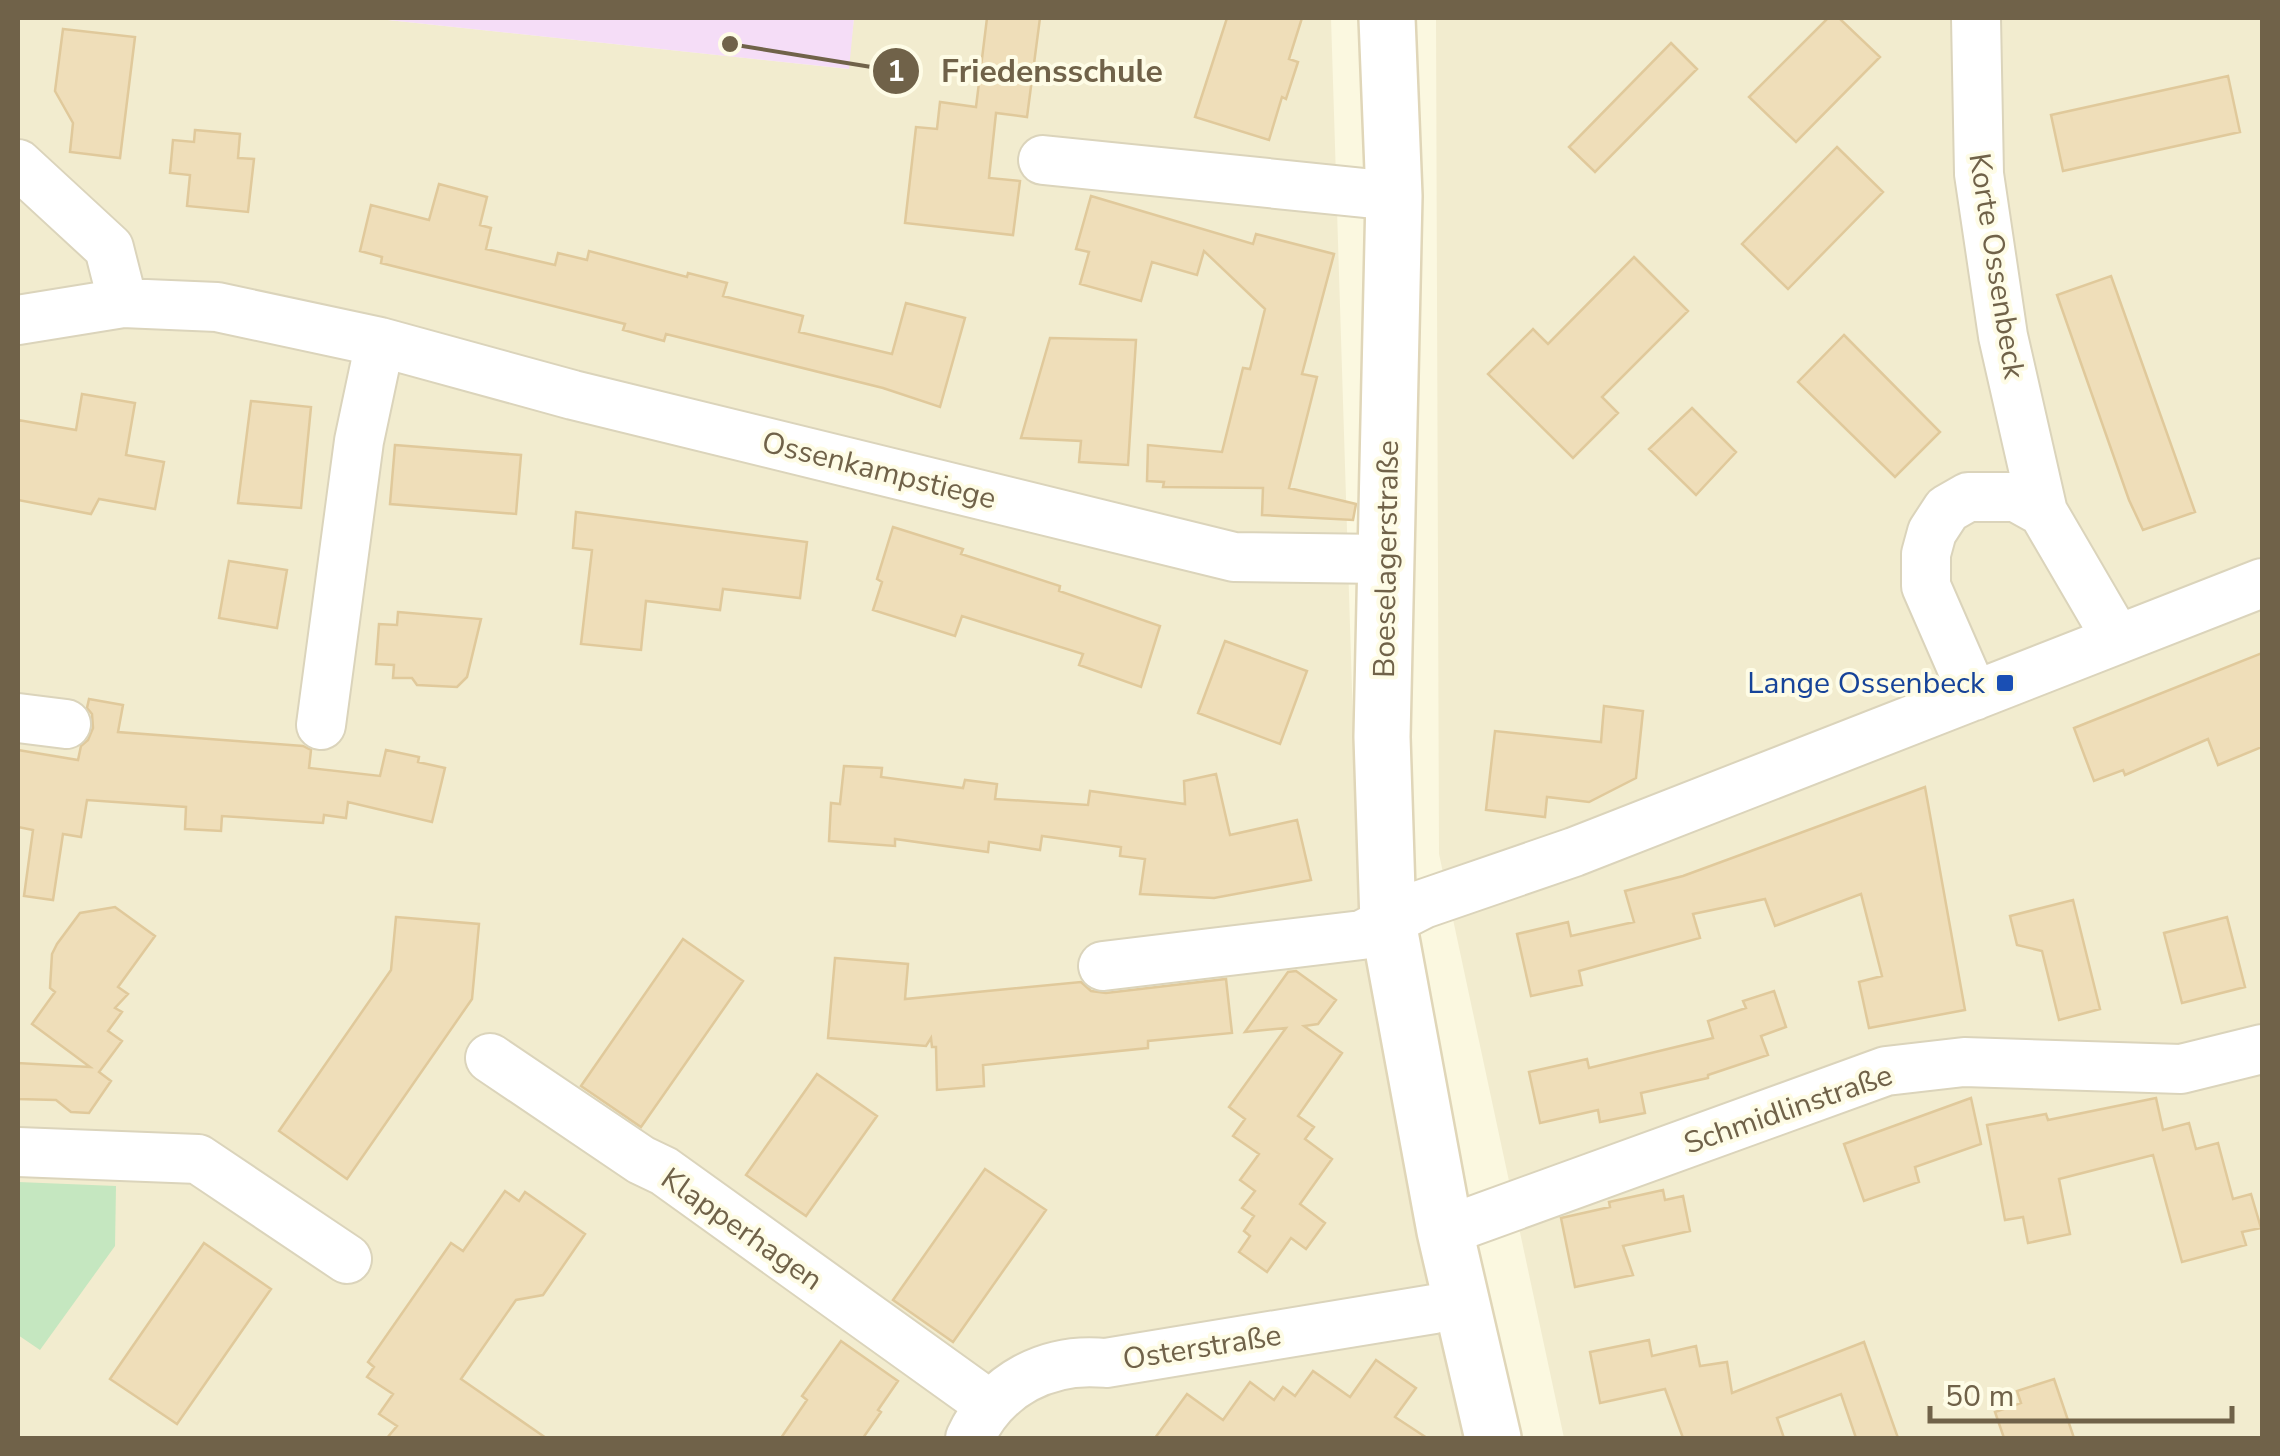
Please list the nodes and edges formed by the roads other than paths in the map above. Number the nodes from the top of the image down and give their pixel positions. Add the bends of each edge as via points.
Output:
1 (1387, 18) edge
2 (1976, 18) edge
3 (1043, 160) dead end
4 (18, 164) edge
5 (1394, 196) junction
6 (124, 302) junction
7 (18, 320) edge
8 (380, 342) junction
9 (2043, 512) junction
10 (1384, 559) junction
11 (2262, 583) edge
12 (2117, 639) junction
13 (1974, 696) junction
14 (18, 718) edge
15 (66, 724) dead end
16 (321, 724) dead end
17 (1388, 922) junction
18 (1102, 966) dead end
19 (2262, 1049) edge
20 (490, 1058) dead end
21 (18, 1152) edge
22 (1445, 1231) junction
23 (348, 1259) dead end
24 (1462, 1300) junction
25 (980, 1422) edge
26 (1494, 1438) edge

1 - 5 street, Boeselagerstraße
2 - 9 street, Korte Ossenbeck via 1979,174 2003,336
3 - 5 street
4 - 6 street via 109,248
5 - 10 street, Boeselagerstraße
6 - 7 street, Ossenkampstiege
6 - 8 street, Ossenkampstiege via 218,307
8 - 10 street, Ossenkampstiege via 1234,557
8 - 16 street via 359,441
9 - 12 street, Korte Ossenbeck
9 - 13 street via 2016,497 1968,497 1947,509 1932,532 1926,586
10 - 17 street, Boeselagerstraße
11 - 12 street
12 - 13 street
13 - 17 street
14 - 15 street
17 - 18 street via 1362,935
17 - 22 street, Boeselagerstraße
19 - 22 street, Schmidlinstraße via 2181,1070 1964,1062 1886,1072
20 - 25 street, Klapperhagen via 664,1171
21 - 23 street via 198,1159
22 - 24 street, Boeselagerstraße
24 - 25 street, Osterstraße via 1106,1363 1060,1363 1031,1374
24 - 26 street, Boeselagerstraße

